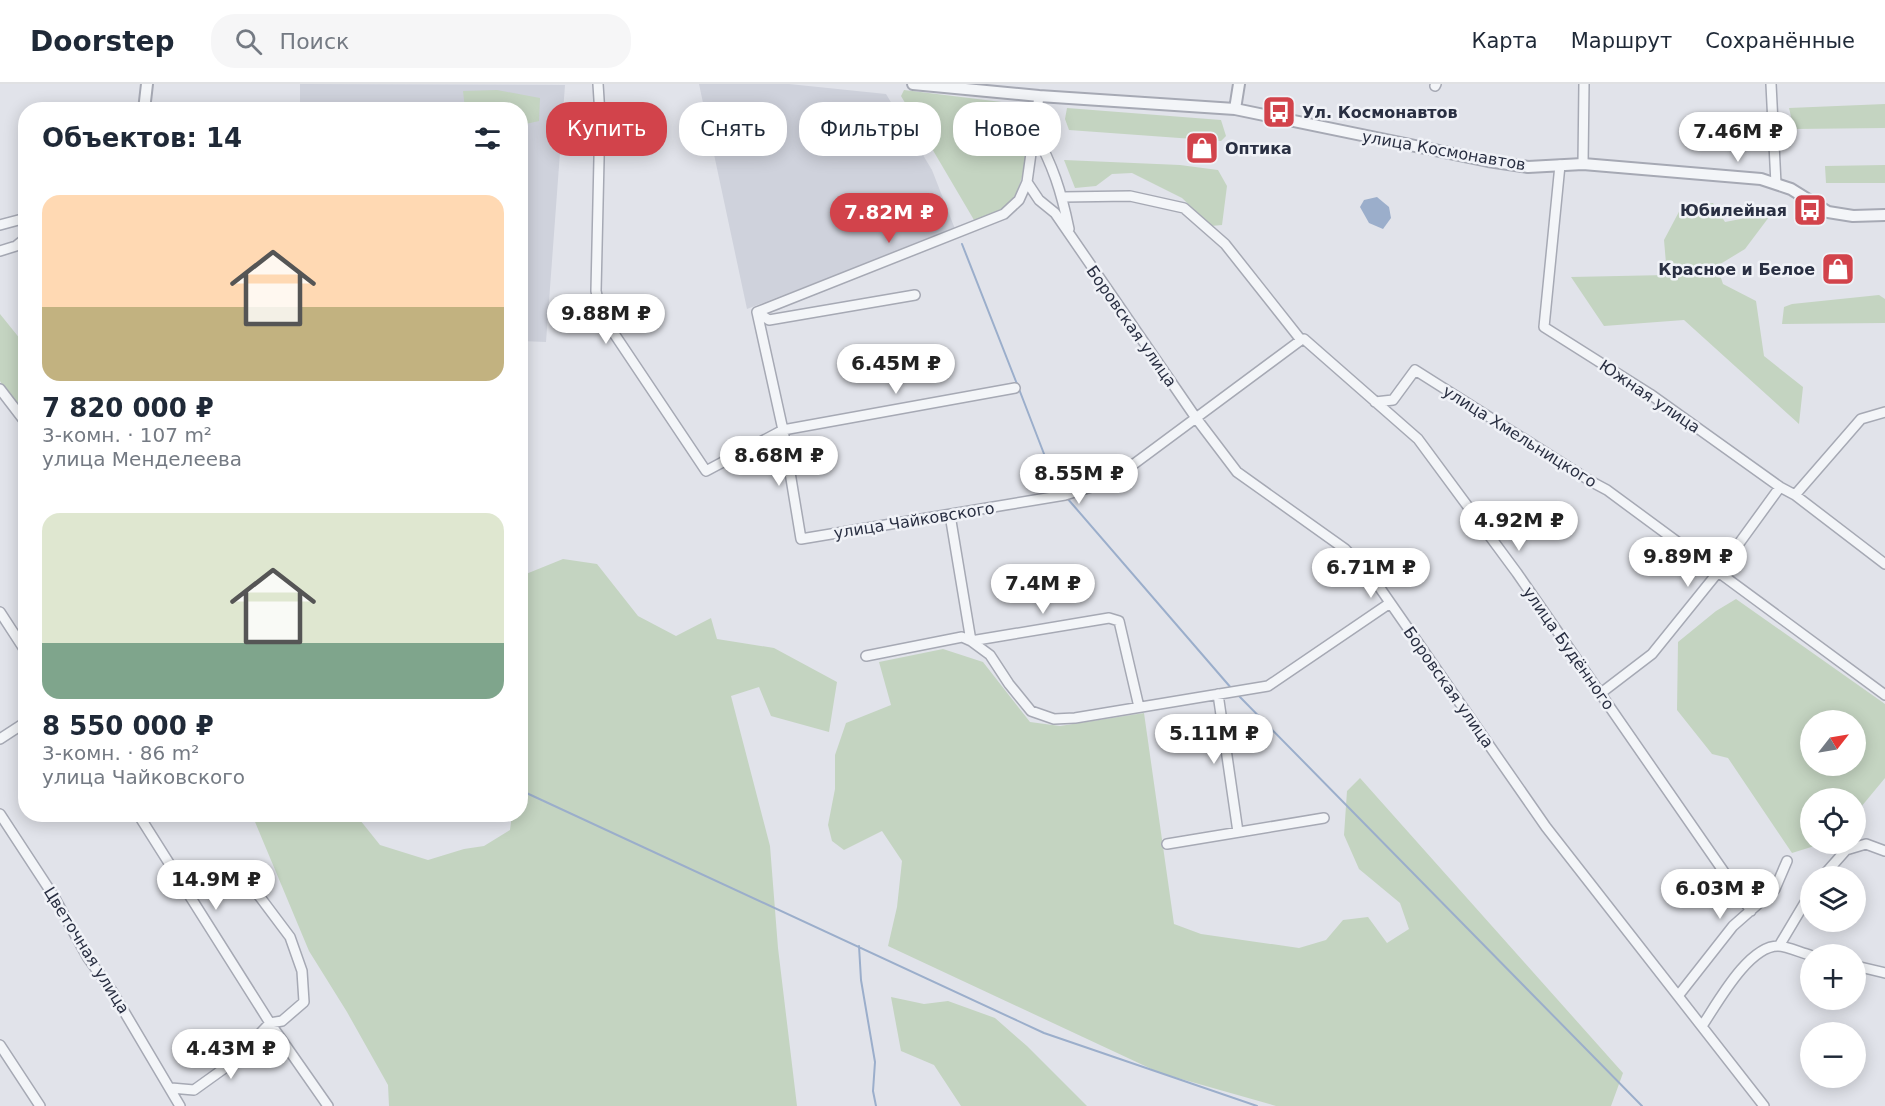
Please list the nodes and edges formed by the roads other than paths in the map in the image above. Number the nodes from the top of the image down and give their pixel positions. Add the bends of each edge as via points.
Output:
1 (147, 84) edge
2 (598, 84) edge
3 (913, 84) edge
4 (1239, 84) edge
5 (1584, 84) edge
6 (1771, 84) edge
7 (1039, 96) junction
8 (145, 102) edge
9 (1038, 102) edge
10 (1235, 110) junction
11 (1031, 156) edge
12 (1047, 156) edge
13 (1583, 164) junction
14 (1560, 165) junction
15 (1027, 182) junction
16 (1776, 184) junction
17 (1062, 197) junction
18 (1019, 200) junction
19 (1039, 200) junction
20 (1885, 215) edge
21 (18, 220) edge
22 (0, 225) edge
23 (1070, 235) junction
24 (18, 244) edge
25 (0, 251) edge
26 (915, 295) dead end
27 (757, 312) junction
28 (1302, 340) junction
29 (1015, 388) dead end
30 (0, 389) edge
31 (1376, 402) junction
32 (1885, 412) edge
33 (18, 413) edge
34 (1197, 418) junction
35 (783, 430) junction
36 (1780, 487) junction
37 (1795, 495) junction
38 (950, 515) junction
39 (1885, 564) edge
40 (1719, 571) junction
41 (1390, 603) junction
42 (0, 612) edge
43 (18, 640) edge
44 (971, 641) junction
45 (866, 656) dead end
46 (1600, 693) junction
47 (1218, 694) junction
48 (1885, 695) edge
49 (1140, 707) junction
50 (18, 727) edge
51 (0, 739) edge
52 (0, 814) edge
53 (1324, 818) dead end
54 (143, 822) edge
55 (1238, 832) junction
56 (1167, 844) dead end
57 (1885, 852) edge
58 (1787, 861) dead end
59 (1832, 866) edge
60 (178, 876) junction
61 (1751, 911) junction
62 (1800, 911) edge
63 (1779, 946) junction
64 (1800, 952) edge
65 (1866, 968) edge
66 (1885, 973) edge
67 (1678, 996) junction
68 (270, 1023) junction
69 (1702, 1026) junction
70 (0, 1045) edge
71 (171, 1088) junction
72 (40, 1106) edge
73 (180, 1106) edge
74 (328, 1106) edge
75 (1764, 1106) edge

1 - 8 street
2 - 35 street via 596,291 601,314 706,471
3 - 7 street, улица Космонавтов
4 - 10 street
5 - 13 street
6 - 16 street
7 - 9 street
7 - 10 street, улица Космонавтов
10 - 14 street, улица Космонавтов via 1488,161 1528,167
11 - 15 street
12 - 17 street, Боровская улица
13 - 14 street, улица Космонавтов
13 - 16 street, улица Космонавтов via 1761,179
14 - 36 street, Южная улица via 1544,327 1650,394
15 - 18 street
15 - 19 street, Боровская улица
16 - 20 street, улица Космонавтов via 1828,212
17 - 23 street, Боровская улица
17 - 28 street, улица Будённого via 1130,196 1184,208 1225,244
18 - 19 street
18 - 27 street via 1004,214
19 - 23 street, Боровская улица via 1055,213
21 - 22 street
23 - 34 street, Боровская улица
24 - 25 street
26 - 27 street via 769,320
27 - 35 street
28 - 31 street, улица Будённого
28 - 34 street, улица Чайковского
29 - 35 street
30 - 33 street
31 - 40 street, улица Хмельницкого via 1393,400 1415,370 1607,490
31 - 46 street, улица Будённого via 1418,439 1518,573
32 - 37 street via 1861,419
34 - 38 street, улица Чайковского via 1111,481 1065,495
34 - 41 street, Боровская улица via 1237,472 1345,549
35 - 38 street, улица Чайковского via 801,539
36 - 37 street, Южная улица
36 - 40 street
37 - 39 street, Южная улица
38 - 44 street
40 - 46 street via 1652,654
40 - 48 street, улица Хмельницкого
41 - 47 street via 1268,686
41 - 67 street, Боровская улица via 1546,827
42 - 43 street
44 - 45 street via 962,637
44 - 49 street via 990,655 1031,711 1054,719
44 - 49 street via 1109,618 1119,621
46 - 61 street, улица Будённого
47 - 49 street
47 - 55 street
50 - 51 street
52 - 71 street, Цветочная улица
53 - 55 street
54 - 60 street
55 - 56 street
57 - 59 street via 1866,843 1846,850
58 - 61 street via 1775,889
60 - 68 street
60 - 68 street via 192,882 236,879 254,889 291,937 302,971 304,1002 282,1021
61 - 67 street via 1733,926
62 - 63 street
63 - 64 street
63 - 69 street via 1759,952
65 - 66 street
67 - 69 street, Боровская улица
68 - 71 street via 233,1062 194,1090
68 - 74 street
69 - 75 street, Боровская улица
70 - 72 street
71 - 73 street, Цветочная улица

